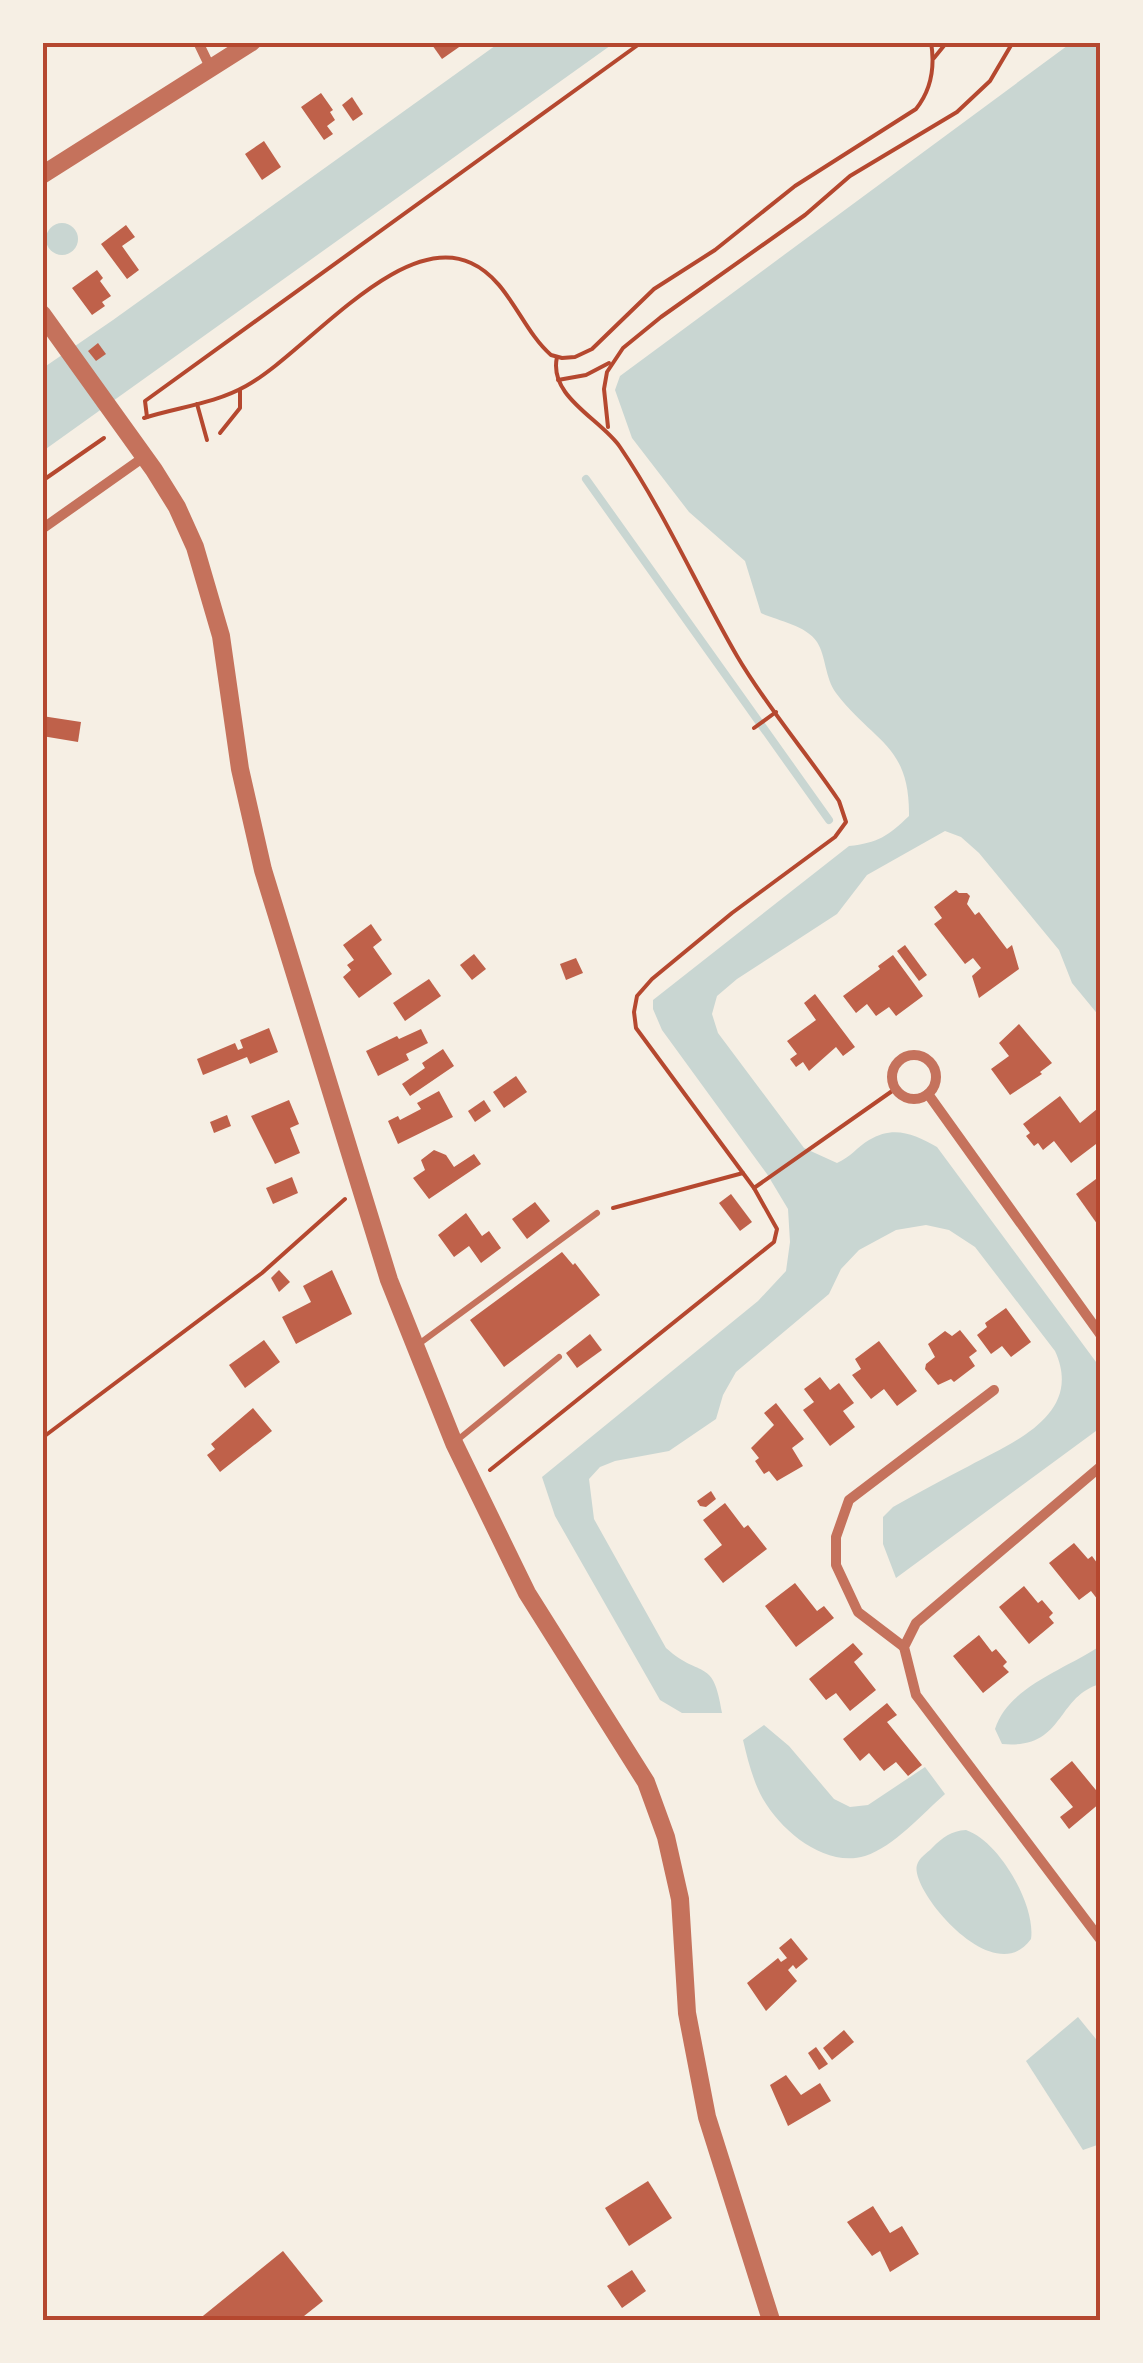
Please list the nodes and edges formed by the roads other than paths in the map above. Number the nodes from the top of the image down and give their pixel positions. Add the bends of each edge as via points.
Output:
1 (198, 42) edge
2 (252, 42) edge
3 (210, 67) junction
4 (42, 175) edge
5 (42, 314) edge
6 (144, 457) junction
7 (42, 529) edge
8 (928, 1094) junction
9 (596, 1213) road end
10 (1100, 1334) edge
11 (415, 1346) junction
12 (559, 1357) dead end
13 (994, 1390) dead end
14 (454, 1443) junction
15 (1100, 1467) edge
16 (904, 1647) junction
17 (1100, 1939) edge
18 (772, 2320) edge

1 - 3 street
2 - 3 street
3 - 4 street
5 - 6 street
6 - 7 street
6 - 11 street via 177,507 212,597 263,870
8 - 8 street via 906,1098 894,1089 899,1059 908,1054 930,1061 936,1081
8 - 10 street
9 - 11 lane
11 - 14 street
12 - 14 lane
13 - 16 street via 848,1500 836,1565 858,1612
14 - 18 street via 527,1593 646,1782 666,1837 680,1900 687,2013 708,2117
15 - 16 street via 916,1623
16 - 17 street via 916,1695

